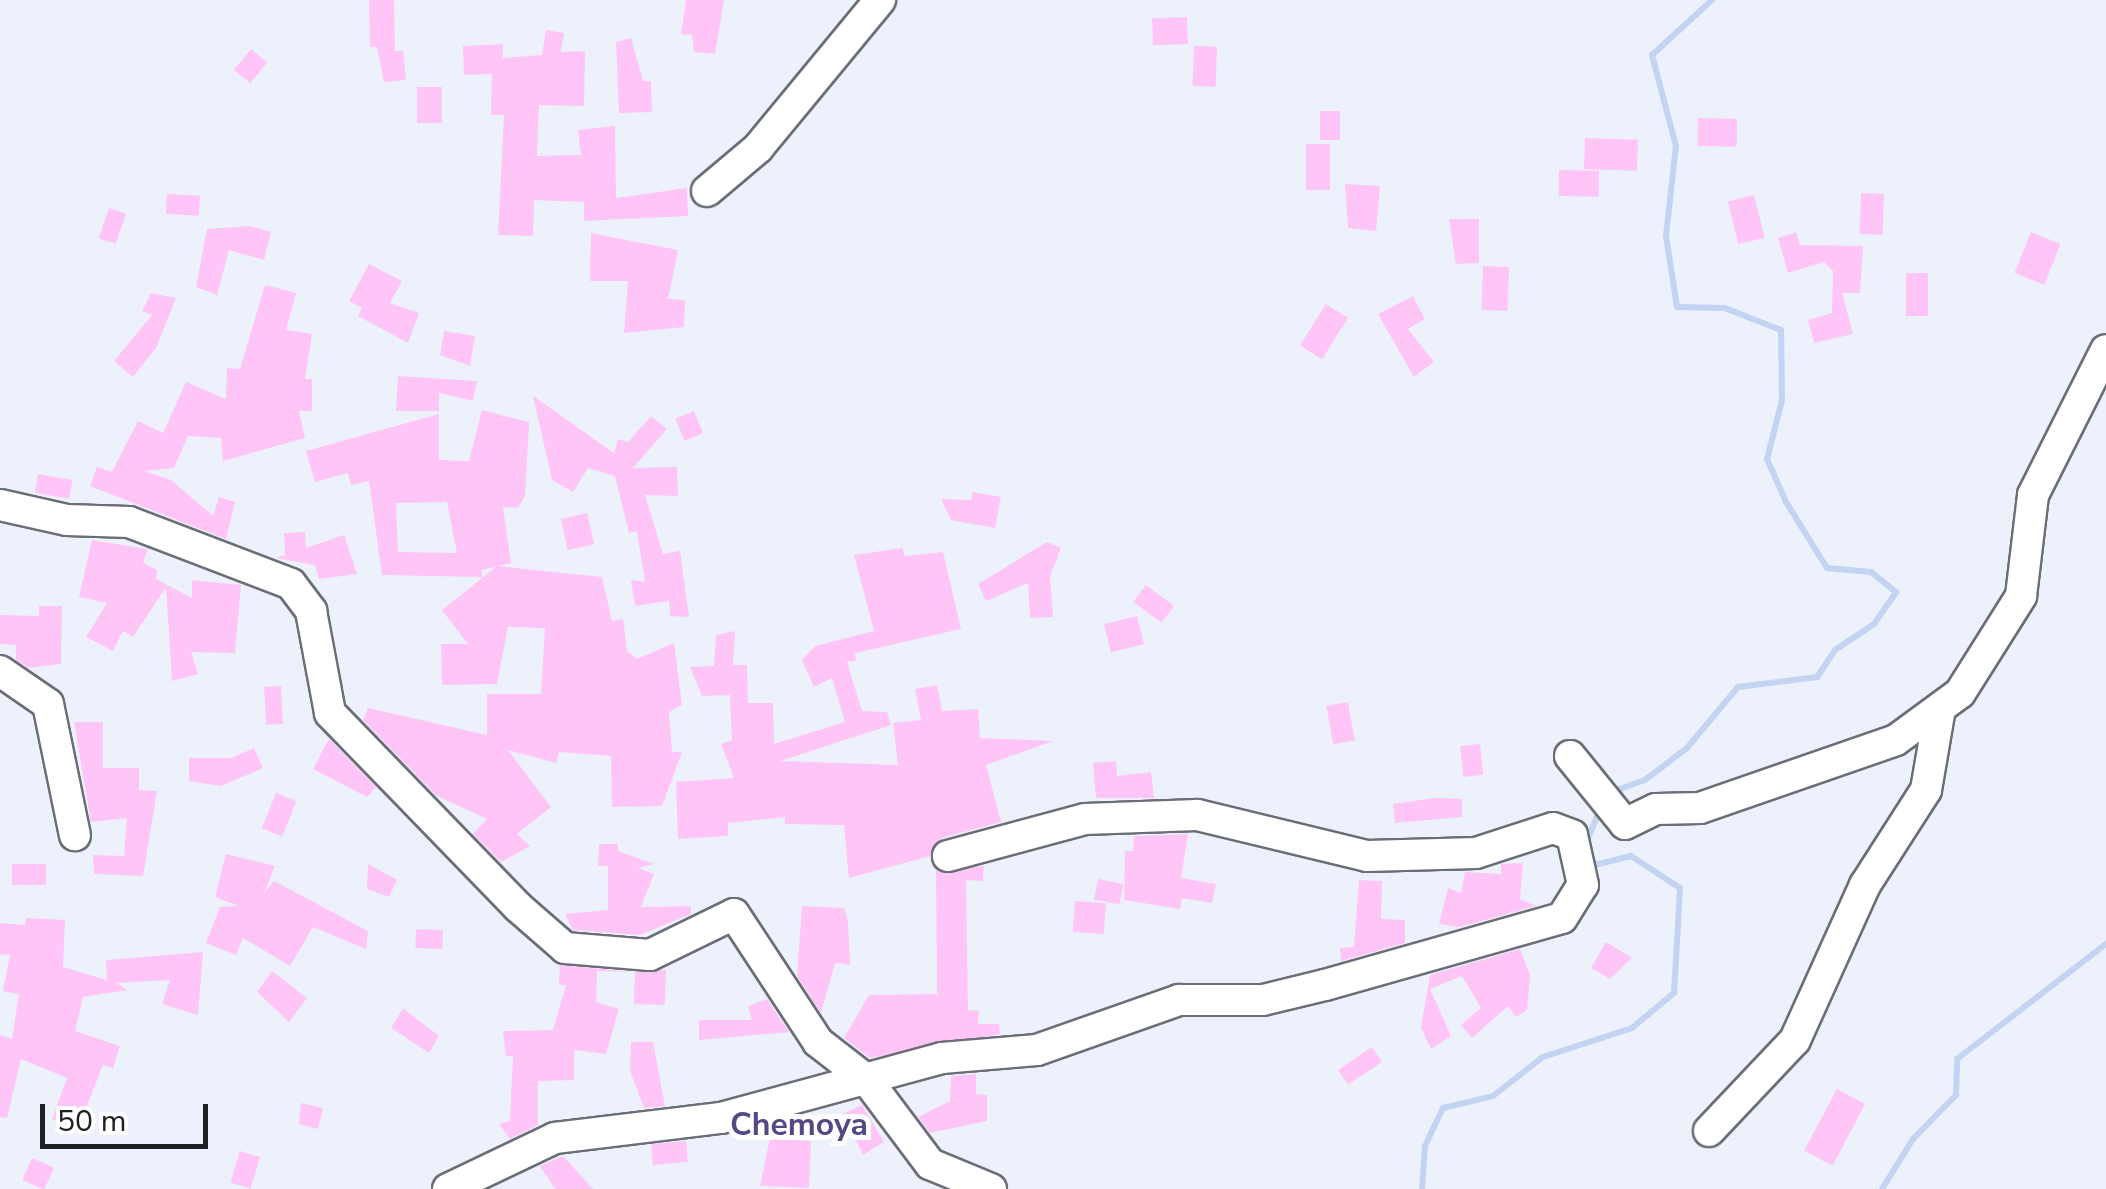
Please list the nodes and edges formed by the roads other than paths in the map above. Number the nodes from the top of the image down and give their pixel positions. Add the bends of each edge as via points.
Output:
1 (880, 0) edge
2 (707, 191) dead end
3 (2106, 350) edge
4 (0, 505) edge
5 (0, 671) edge
6 (1940, 708) junction
7 (1570, 756) dead end
8 (74, 835) dead end
9 (948, 856) dead end
10 (867, 1080) junction
11 (1709, 1131) dead end
12 (448, 1189) edge
13 (991, 1189) edge

1 - 2 street via 758,148
3 - 6 street via 2033,495 2021,596 1960,693
4 - 10 street via 67,520 129,522 291,584 311,611 330,713 518,907 566,948 650,956 734,914 818,1042
5 - 8 street via 48,704
6 - 7 street via 1896,740 1700,808 1656,809 1625,824
6 - 11 street via 1926,790 1865,885 1795,1040
9 - 10 street via 1085,819 1197,815 1360,856 1476,852 1553,828 1572,835 1584,884 1562,918 1325,985 1263,1000 1179,1000 1037,1050 942,1058
10 - 12 street via 722,1118 554,1138
10 - 13 street via 940,1175

